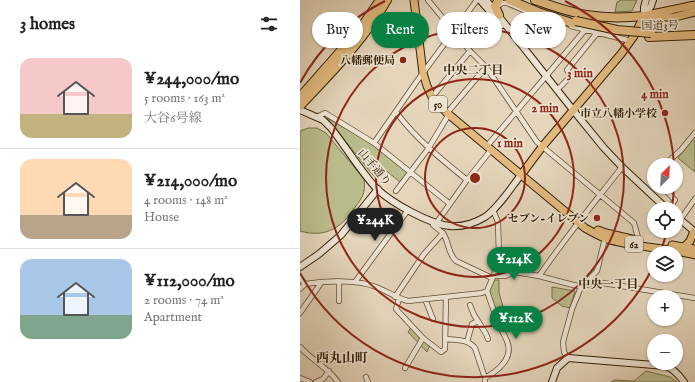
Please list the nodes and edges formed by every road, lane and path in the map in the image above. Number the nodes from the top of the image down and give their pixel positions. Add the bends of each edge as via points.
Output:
1 (380, 0) edge
2 (387, 0) edge
3 (414, 0) edge
4 (428, 0) edge
5 (478, 0) edge
6 (486, 0) edge
7 (499, 0) edge
8 (510, 0) edge
9 (521, 0) edge
10 (536, 0) edge
11 (646, 0) edge
12 (653, 0) edge
13 (695, 5) edge
14 (438, 12) edge
15 (468, 12) edge
16 (498, 12) junction
17 (695, 12) edge
18 (644, 16) junction
19 (502, 18) edge
20 (576, 22) junction
21 (510, 30) edge
22 (585, 30) junction
23 (695, 30) edge
24 (597, 33) junction
25 (510, 34) edge
26 (695, 34) edge
27 (650, 35) junction
28 (631, 41) junction
29 (441, 48) edge
30 (468, 48) edge
31 (523, 48) edge
32 (470, 51) junction
33 (486, 67) junction
34 (423, 73) junction
35 (545, 76) junction
36 (557, 90) junction
37 (300, 97) edge
38 (432, 97) junction
39 (301, 110) edge
40 (572, 110) junction
41 (517, 111) junction
42 (396, 112) junction
43 (448, 114) junction
44 (317, 117) junction
45 (695, 133) edge
46 (374, 143) junction
47 (542, 147) junction
48 (489, 148) junction
49 (428, 149) junction
50 (672, 158) edge
51 (622, 167) junction
52 (410, 172) junction
53 (521, 175) junction
54 (467, 180) junction
55 (378, 189) junction
56 (396, 191) dead end
57 (669, 194) edge
58 (601, 195) junction
59 (695, 199) edge
60 (660, 202) edge
61 (673, 202) edge
62 (450, 204) junction
63 (408, 210) junction
64 (493, 210) junction
65 (683, 212) edge
66 (438, 222) junction
67 (578, 222) junction
68 (683, 222) edge
69 (695, 231) edge
70 (443, 233) junction
71 (605, 238) junction
72 (639, 241) junction
73 (685, 246) junction
74 (695, 249) edge
75 (695, 254) edge
76 (300, 267) edge
77 (539, 276) junction
78 (493, 277) junction
79 (300, 278) edge
80 (321, 282) junction
81 (339, 282) junction
82 (355, 282) junction
83 (305, 284) junction
84 (581, 287) junction
85 (300, 289) edge
86 (487, 291) junction
87 (446, 297) junction
88 (397, 298) junction
89 (695, 298) edge
90 (425, 299) junction
91 (339, 302) dead end
92 (470, 305) dead end
93 (300, 312) edge
94 (433, 319) dead end
95 (478, 321) junction
96 (424, 338) junction
97 (446, 339) junction
98 (488, 339) dead end
99 (467, 342) junction
100 (300, 347) edge
101 (568, 358) junction
102 (405, 368) dead end
103 (329, 371) junction
104 (300, 378) edge
105 (486, 380) edge
106 (310, 382) edge
107 (316, 382) edge
108 (338, 382) edge
109 (552, 382) edge
110 (684, 382) edge

1 - 37 highway via 360,29
2 - 39 highway via 368,29
3 - 34 main road, 50
4 - 14 street
5 - 15 street
5 - 25 street
6 - 16 street
7 - 16 highway via 496,4
8 - 20 highway, 国道3号 via 538,12
9 - 20 highway, 国道3号
10 - 18 highway via 586,15 620,18
11 - 18 street
12 - 18 street
13 - 18 main road
16 - 22 street via 500,4 507,3 540,18
17 - 18 main road via 674,17
18 - 28 main road
19 - 21 street
20 - 27 highway, 国道3号 via 616,34
22 - 24 street
22 - 35 street
23 - 27 highway, 国道3号
24 - 28 street
24 - 36 street via 568,70 571,76
26 - 27 highway, 国道3号
28 - 40 main road
29 - 34 street
30 - 32 street
31 - 35 street
32 - 33 street
32 - 38 street
33 - 41 street
33 - 43 street
34 - 38 main road, 50
34 - 42 street
35 - 36 street
35 - 41 street
36 - 40 street
38 - 43 main road, 50
39 - 44 street, 山手通り
40 - 47 main road
40 - 51 street
41 - 47 street
41 - 48 street
42 - 46 street
42 - 49 street via 407,128
43 - 48 main road, 50
43 - 49 street
44 - 46 street via 325,113
44 - 55 street, 山手通り via 331,128
45 - 50 street
46 - 52 street
47 - 53 main road
47 - 58 street
48 - 53 main road, 50
48 - 54 street
49 - 52 street
49 - 54 street
51 - 58 street
51 - 60 street
52 - 56 street
52 - 62 street
53 - 64 street, 山手通り
53 - 67 main road, 62
54 - 62 street
55 - 63 street, 山手通り
55 - 76 street via 341,236
57 - 61 street via 675,200
58 - 67 street
58 - 72 street via 634,223
59 - 65 street
62 - 66 street
63 - 66 street, 山手通り
63 - 82 street
64 - 66 street, 山手通り via 469,224 449,226
64 - 78 street via 498,222 499,256
66 - 70 street via 433,225
67 - 71 main road, 62 via 584,228
67 - 72 main road, 62 via 606,233
67 - 77 street
68 - 69 street
69 - 73 main road
70 - 78 street via 456,261
70 - 88 street via 424,254
71 - 75 main road, 62
71 - 84 street via 597,270
72 - 73 main road, 62
73 - 74 main road, 62
77 - 78 street via 515,272
77 - 84 street
78 - 86 street
79 - 83 street
80 - 81 street
80 - 83 street
80 - 93 street
81 - 82 street
81 - 91 street
82 - 88 street via 376,286
83 - 85 street
84 - 89 street via 597,282
84 - 101 street via 563,342 564,352
86 - 87 street
86 - 105 street via 509,349 508,358
87 - 90 street
87 - 97 street
88 - 90 street via 408,301
88 - 96 street via 396,309
90 - 94 street
92 - 95 street
95 - 98 street
95 - 99 street via 472,324
96 - 97 street via 441,352 445,350
96 - 102 street
97 - 99 street
99 - 105 street via 475,348
100 - 103 street
101 - 109 street via 558,368
101 - 110 street via 666,366 676,372
103 - 107 street via 323,379
103 - 108 street
104 - 106 street

